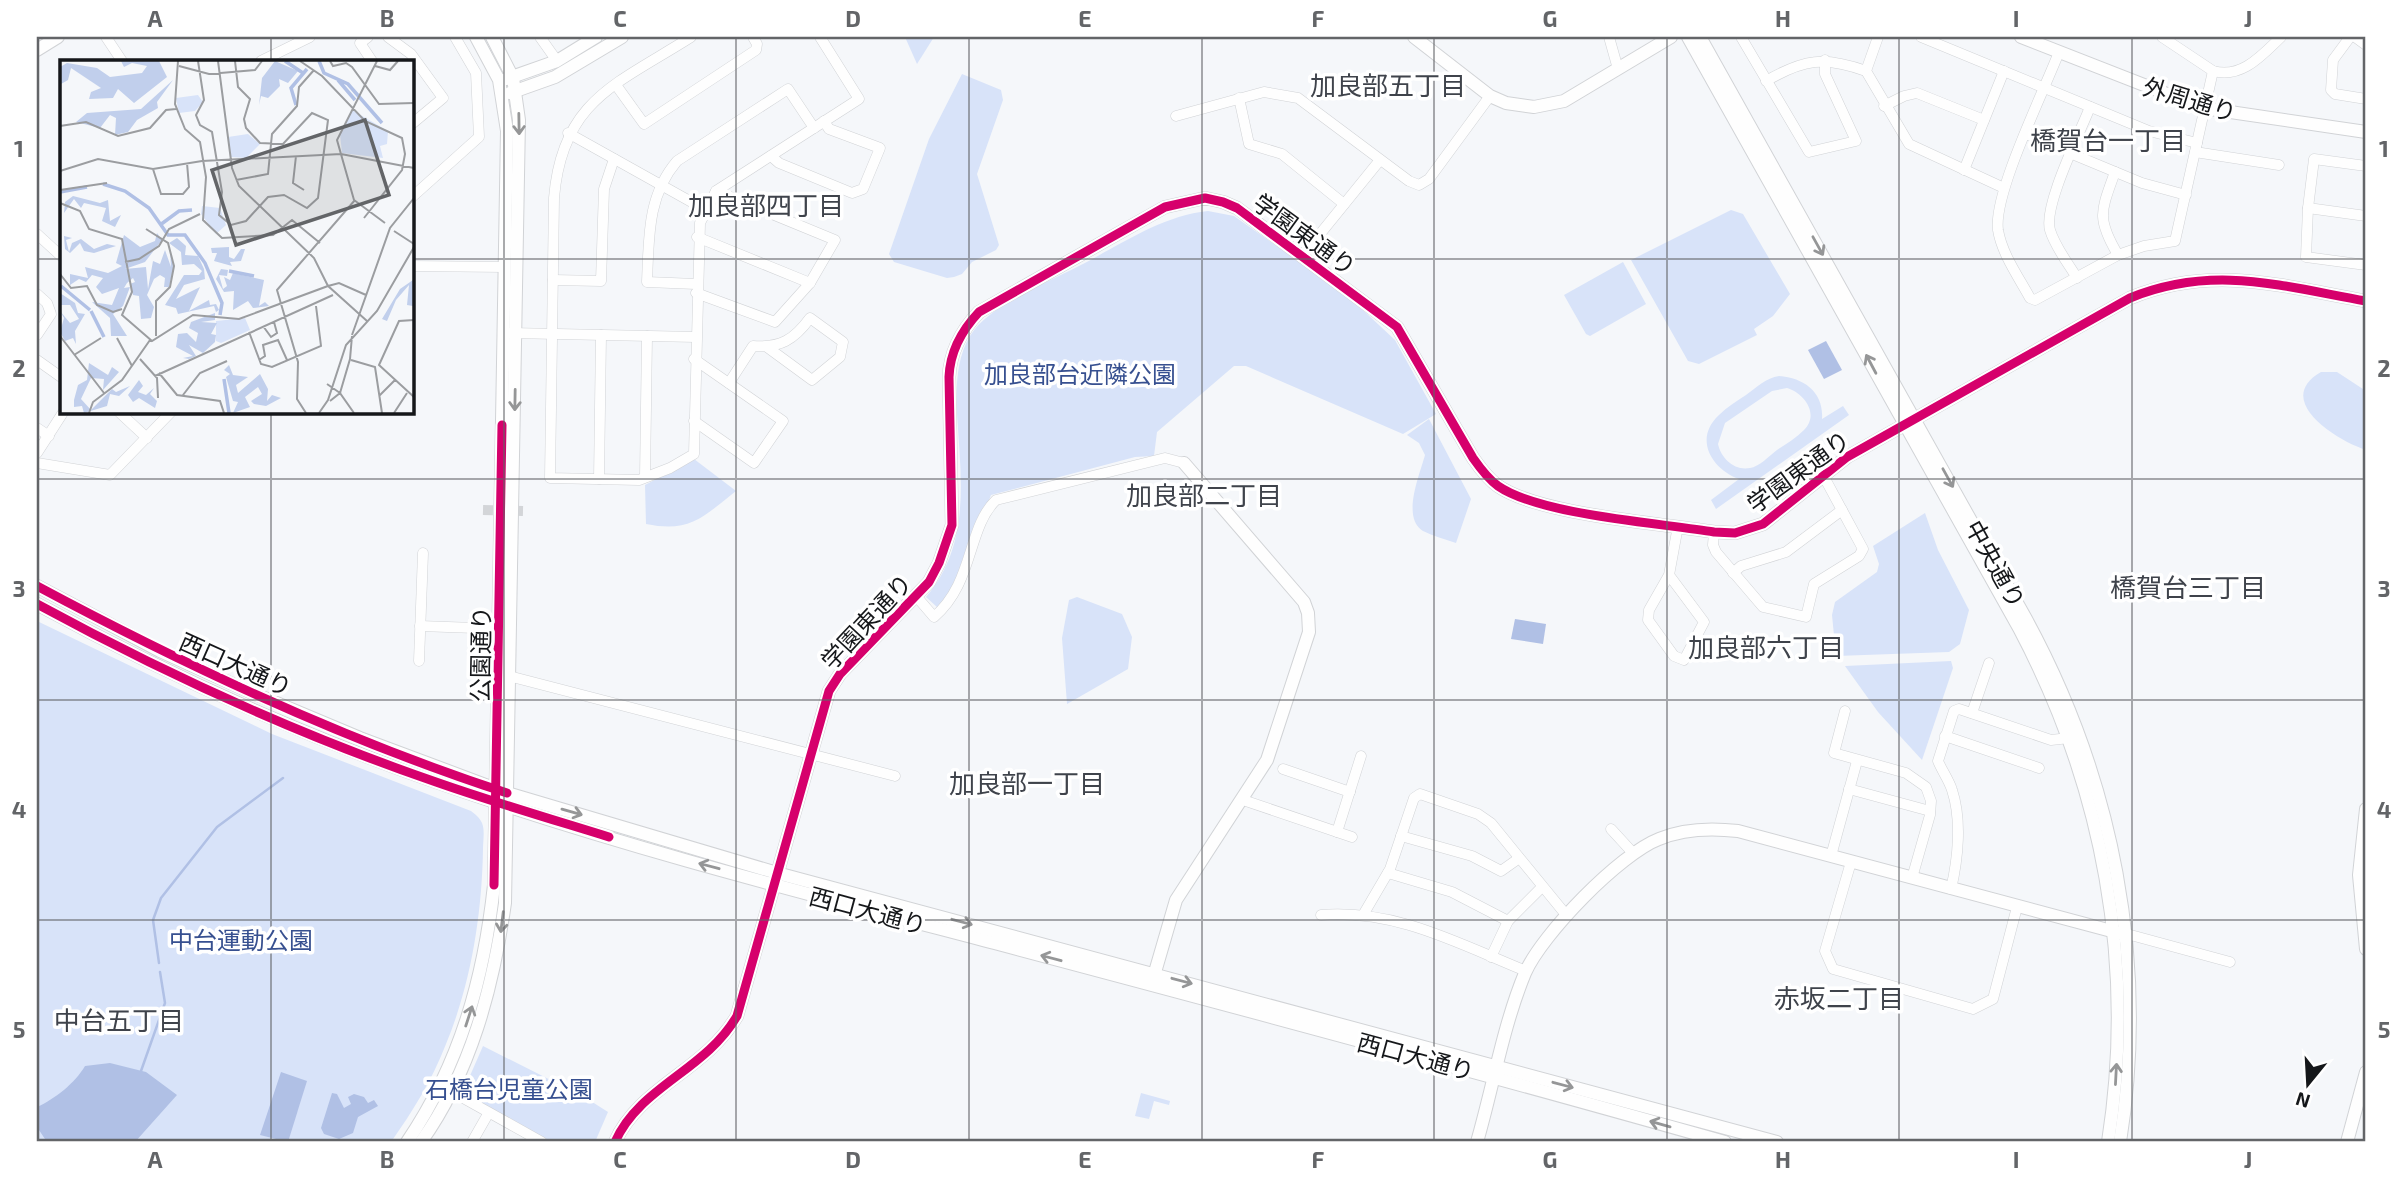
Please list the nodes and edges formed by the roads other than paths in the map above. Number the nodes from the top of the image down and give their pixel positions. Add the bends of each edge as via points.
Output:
1 (58, 37) edge
2 (106, 37) edge
3 (310, 37) edge
4 (368, 37) edge
5 (388, 37) edge
6 (455, 37) edge
7 (476, 37) edge
8 (492, 37) edge
9 (540, 37) edge
10 (596, 37) edge
11 (622, 37) edge
12 (691, 37) edge
13 (753, 37) edge
14 (820, 37) edge
15 (1414, 37) edge
16 (1609, 37) edge
17 (1671, 37) edge
18 (1688, 37) edge
19 (1700, 37) edge
20 (1741, 37) edge
21 (1878, 37) edge
22 (1921, 37) edge
23 (2021, 37) edge
24 (2162, 37) edge
25 (2281, 37) edge
26 (2353, 37) edge
27 (2366, 45) edge
28 (37, 50) edge
29 (2059, 52) junction
30 (121, 60) edge
31 (263, 60) edge
32 (371, 60) edge
33 (1825, 60) junction
34 (557, 61) junction
35 (1618, 69) junction
36 (1866, 71) junction
37 (2004, 71) junction
38 (2213, 71) junction
39 (506, 79) junction
40 (1766, 81) junction
41 (616, 85) junction
42 (2045, 88) junction
43 (517, 92) junction
44 (502, 94) junction
45 (1490, 96) junction
46 (1239, 98) junction
47 (2366, 99) edge
48 (1884, 106) junction
49 (2090, 107) junction
50 (2203, 108) junction
51 (1176, 116) dead end
52 (1984, 120) junction
53 (824, 121) junction
54 (413, 123) edge
55 (814, 128) junction
56 (2366, 132) edge
57 (568, 133) junction
58 (2026, 134) junction
59 (2196, 147) junction
60 (2072, 153) junction
61 (771, 156) junction
62 (614, 159) junction
63 (1380, 160) junction
64 (2278, 165) dead end
65 (2366, 166) edge
66 (1964, 170) junction
67 (2115, 172) junction
68 (661, 185) junction
69 (2004, 188) junction
70 (716, 191) junction
71 (2186, 195) junction
72 (413, 196) edge
73 (1344, 204) junction
74 (2308, 208) junction
75 (704, 209) junction
76 (2366, 216) edge
77 (37, 234) edge
78 (697, 237) junction
79 (60, 255) edge
80 (1303, 255) junction
81 (2118, 255) junction
82 (2366, 265) edge
83 (413, 266) edge
84 (505, 267) junction
85 (2077, 278) junction
86 (553, 280) junction
87 (810, 283) junction
88 (696, 288) junction
89 (37, 295) edge
90 (2366, 301) edge
91 (510, 333) junction
92 (552, 334) junction
93 (37, 335) edge
94 (601, 335) junction
95 (647, 336) junction
96 (696, 337) junction
97 (767, 347) junction
98 (694, 359) junction
99 (37, 360) edge
100 (60, 376) edge
101 (729, 383) junction
102 (63, 413) edge
103 (120, 413) edge
104 (170, 413) edge
105 (694, 421) junction
106 (1909, 421) junction
107 (37, 428) edge
108 (49, 436) junction
109 (147, 438) junction
110 (37, 453) edge
111 (37, 463) edge
112 (1184, 463) joint
113 (1823, 475) junction
114 (645, 477) junction
115 (599, 479) junction
116 (1842, 510) junction
117 (1678, 526) junction
118 (1714, 532) junction
119 (423, 553) dead end
120 (1732, 573) junction
121 (1669, 575) junction
122 (37, 586) edge
123 (916, 596) junction
124 (37, 604) edge
125 (420, 626) junction
126 (505, 629) junction
127 (418, 662) dead end
128 (1989, 663) dead end
129 (509, 676) junction
130 (1846, 711) dead end
131 (1972, 713) junction
132 (1945, 736) junction
133 (2069, 738) junction
134 (810, 754) junction
135 (1361, 756) dead end
136 (1857, 761) junction
137 (2039, 768) dead end
138 (1283, 769) dead end
139 (895, 776) dead end
140 (1849, 789) junction
141 (1350, 792) junction
142 (502, 797) junction
143 (1243, 800) junction
144 (2366, 809) edge
145 (1930, 811) junction
146 (1611, 829) dead end
147 (1336, 832) junction
148 (1401, 836) junction
149 (1352, 837) dead end
150 (1633, 853) junction
151 (1831, 856) junction
152 (1518, 859) junction
153 (1852, 862) junction
154 (1388, 873) junction
155 (1912, 878) junction
156 (776, 879) junction
157 (1541, 888) junction
158 (1951, 889) junction
159 (2364, 906) edge
160 (2017, 907) junction
161 (1321, 915) dead end
162 (1363, 915) junction
163 (1567, 916) junction
164 (1508, 921) junction
165 (2113, 932) junction
166 (2127, 934) junction
167 (2366, 949) edge
168 (1491, 957) junction
169 (2230, 962) dead end
170 (1526, 971) junction
171 (1153, 980) junction
172 (1496, 1072) junction
173 (2366, 1072) edge
174 (446, 1088) junction
175 (488, 1114) junction
176 (407, 1142) edge
177 (421, 1142) edge
178 (472, 1142) edge
179 (542, 1142) edge
180 (615, 1142) edge
181 (1477, 1142) edge
182 (1725, 1142) edge
183 (1777, 1142) edge
184 (2108, 1142) edge
185 (2120, 1142) edge
186 (2347, 1142) edge

1 - 28 street
2 - 30 street
3 - 31 street
4 - 32 street via 360,43
5 - 54 street via 411,54 443,98
6 - 72 street via 476,73 479,137
7 - 39 street, 公園通り
8 - 39 street, 公園通り
9 - 34 street
10 - 34 street
11 - 43 street via 555,77
12 - 41 street
13 - 41 street via 756,50 644,124
14 - 53 street via 859,99
15 - 45 street
16 - 35 street
17 - 35 street
106 -> 18 street, 中央通り
19 -> 106 street, 中央通り
20 - 40 street
21 - 36 street
22 - 37 street
23 - 29 street, 外周通り
24 - 38 street
25 - 38 street via 2247,67
26 - 27 street
26 - 47 street via 2333,60 2331,90
29 - 42 street
29 - 50 street, 外周通り
33 - 36 street
33 - 40 street via 1801,64
33 - 40 street via 1825,74 1854,142 1806,149
34 - 39 street
35 - 45 street via 1548,106 1521,107
36 - 48 street
37 - 42 street
37 - 52 street
38 - 50 street
39 - 43 street, 公園通り
39 - 44 street, 公園通り
41 - 57 street via 582,113
42 - 49 street
42 - 58 street
43 - 44 street
43 -> 91 street, 公園通り
44 - 84 street, 公園通り via 508,131
45 - 63 street via 1424,184 1414,184
46 - 51 street
46 - 63 street via 1264,92 1305,101
46 - 73 street via 1249,144 1282,154
48 - 52 street via 1917,93
48 - 66 street via 1909,144
49 - 59 street
49 - 60 street
50 - 56 street, 外周通り
50 - 59 street
52 - 66 street
53 - 55 street
53 - 61 street via 829,129 880,148 863,189 852,193
55 - 61 street
55 - 68 street via 788,89 677,160
57 - 62 street
57 - 86 street via 556,175
58 - 60 street
58 - 69 street
59 - 64 street
59 - 71 street
60 - 67 street
60 - 85 street via 2048,219 2054,242
61 - 70 street
62 - 68 street
62 - 86 street via 604,189 601,281
63 - 73 street
65 - 74 street via 2315,159
66 - 69 street
67 - 71 street
67 - 81 street via 2100,213 2106,236
68 - 75 street
68 - 88 street via 650,218 648,282
69 - 85 street via 1998,231 2030,298 2040,299
70 - 75 street
70 - 87 street via 835,240
71 - 81 street via 2175,241
73 - 80 street
74 - 76 street
74 - 82 street via 2306,257
75 - 78 street
77 - 79 street
78 - 87 street
78 - 88 street
80 - 117 street, 学園東通り via 1397,327 1473,458 1496,485 1541,505
80 - 123 street, 学園東通り via 1237,208 1205,198 1186,200 1165,207 979,312 960,337 949,366 952,525 939,563
81 - 85 street
83 - 84 street
84 - 91 street, 公園通り
86 - 92 street
87 - 88 street via 775,322
88 - 96 street
89 - 93 street via 51,314
90 - 106 street, 学園東通り via 2246,281 2177,282 2130,299
91 - 92 street
91 - 126 street, 公園通り
92 - 94 street
92 - 115 street via 550,478
94 - 95 street
94 - 115 street
95 - 96 street
95 - 114 street
96 - 98 street
97 - 97 street via 812,380 840,357 844,342 810,318 787,342
97 - 101 street via 752,346
98 - 101 street
98 - 105 street
99 - 100 street
101 - 105 street via 783,421 754,463
102 - 108 street
103 - 109 street
104 - 109 street
105 - 114 street via 694,454
106 - 113 street, 学園東通り
106 - 133 street, 中央通り via 2037,663
106 -> 166 street, 中央通り via 2048,659 2073,715 2106,820
107 - 108 street
108 - 110 street
109 - 111 street via 110,475
112 - 123 street via 1166,458 996,500 948,605 934,617
112 - 143 street via 1304,602 1310,623 1269,757
113 - 116 street
113 - 118 street, 学園東通り via 1762,524 1735,533
114 - 115 street
116 - 120 street via 1786,552
116 - 120 street via 1863,549 1814,584 1806,617 1763,607
117 - 118 street, 学園東通り
117 - 121 street
118 - 120 street via 1714,549
119 - 125 street
121 - 121 street via 1704,622 1684,660 1674,656 1648,620
122 - 142 street, 西口大通り via 248,691
123 - 134 street, 学園東通り via 840,674 829,691
124 - 142 street, 西口大通り via 240,703 408,772
125 - 126 street
125 - 127 street
126 - 129 street, 公園通り
126 - 142 street, 公園通り
128 - 131 street
129 - 134 street
129 - 142 street, 公園通り
130 - 136 street via 1834,751
131 - 132 street via 1956,709
131 - 133 street via 2051,740
132 - 137 street
132 - 158 street via 1938,761 1956,806
133 - 165 street, 中央通り via 2098,833
134 - 139 street
134 - 156 street, 学園東通り
135 - 141 street
136 - 140 street
136 - 145 street via 1916,777 1929,794
138 - 141 street
140 - 145 street
140 - 151 street
141 - 147 street
142 - 156 street, 西口大通り
142 - 174 street, 公園通り via 485,960
143 - 147 street
143 - 171 street via 1176,900
144 - 159 street via 2360,846
145 - 155 street
146 - 150 street
147 - 149 street
148 - 152 street via 1472,856 1500,871
148 - 152 street via 1414,798 1420,794 1478,814 1490,822
148 - 154 street
150 - 151 street via 1670,835 1720,829
150 - 163 street
151 - 153 street
152 - 157 street
153 - 155 street
153 - 160 street via 1825,951 1833,969 1947,1002 1973,1009 1993,999
154 - 162 street
154 - 164 street via 1451,892
155 - 158 street
156 - 171 street, 西口大通り
156 - 180 street, 学園東通り via 742,1005 730,1028 710,1052 629,1116
157 - 163 street
157 - 164 street
158 - 160 street
159 - 167 street
160 - 165 street
161 - 162 street
162 - 168 street via 1428,929
163 - 170 street via 1540,946
164 - 168 street
165 - 166 street
184 -> 165 street, 中央通り via 2119,1024
166 - 169 street
166 - 185 street, 中央通り via 2131,1055
168 - 170 street
170 - 172 street
171 - 172 street, 西口大通り
172 - 181 street
182 -> 172 street, 西口大通り
172 -> 183 street, 西口大通り
173 - 186 street
174 - 175 street
174 - 176 street, 公園通り
174 - 177 street, 公園通り
175 - 178 street
175 - 179 street

